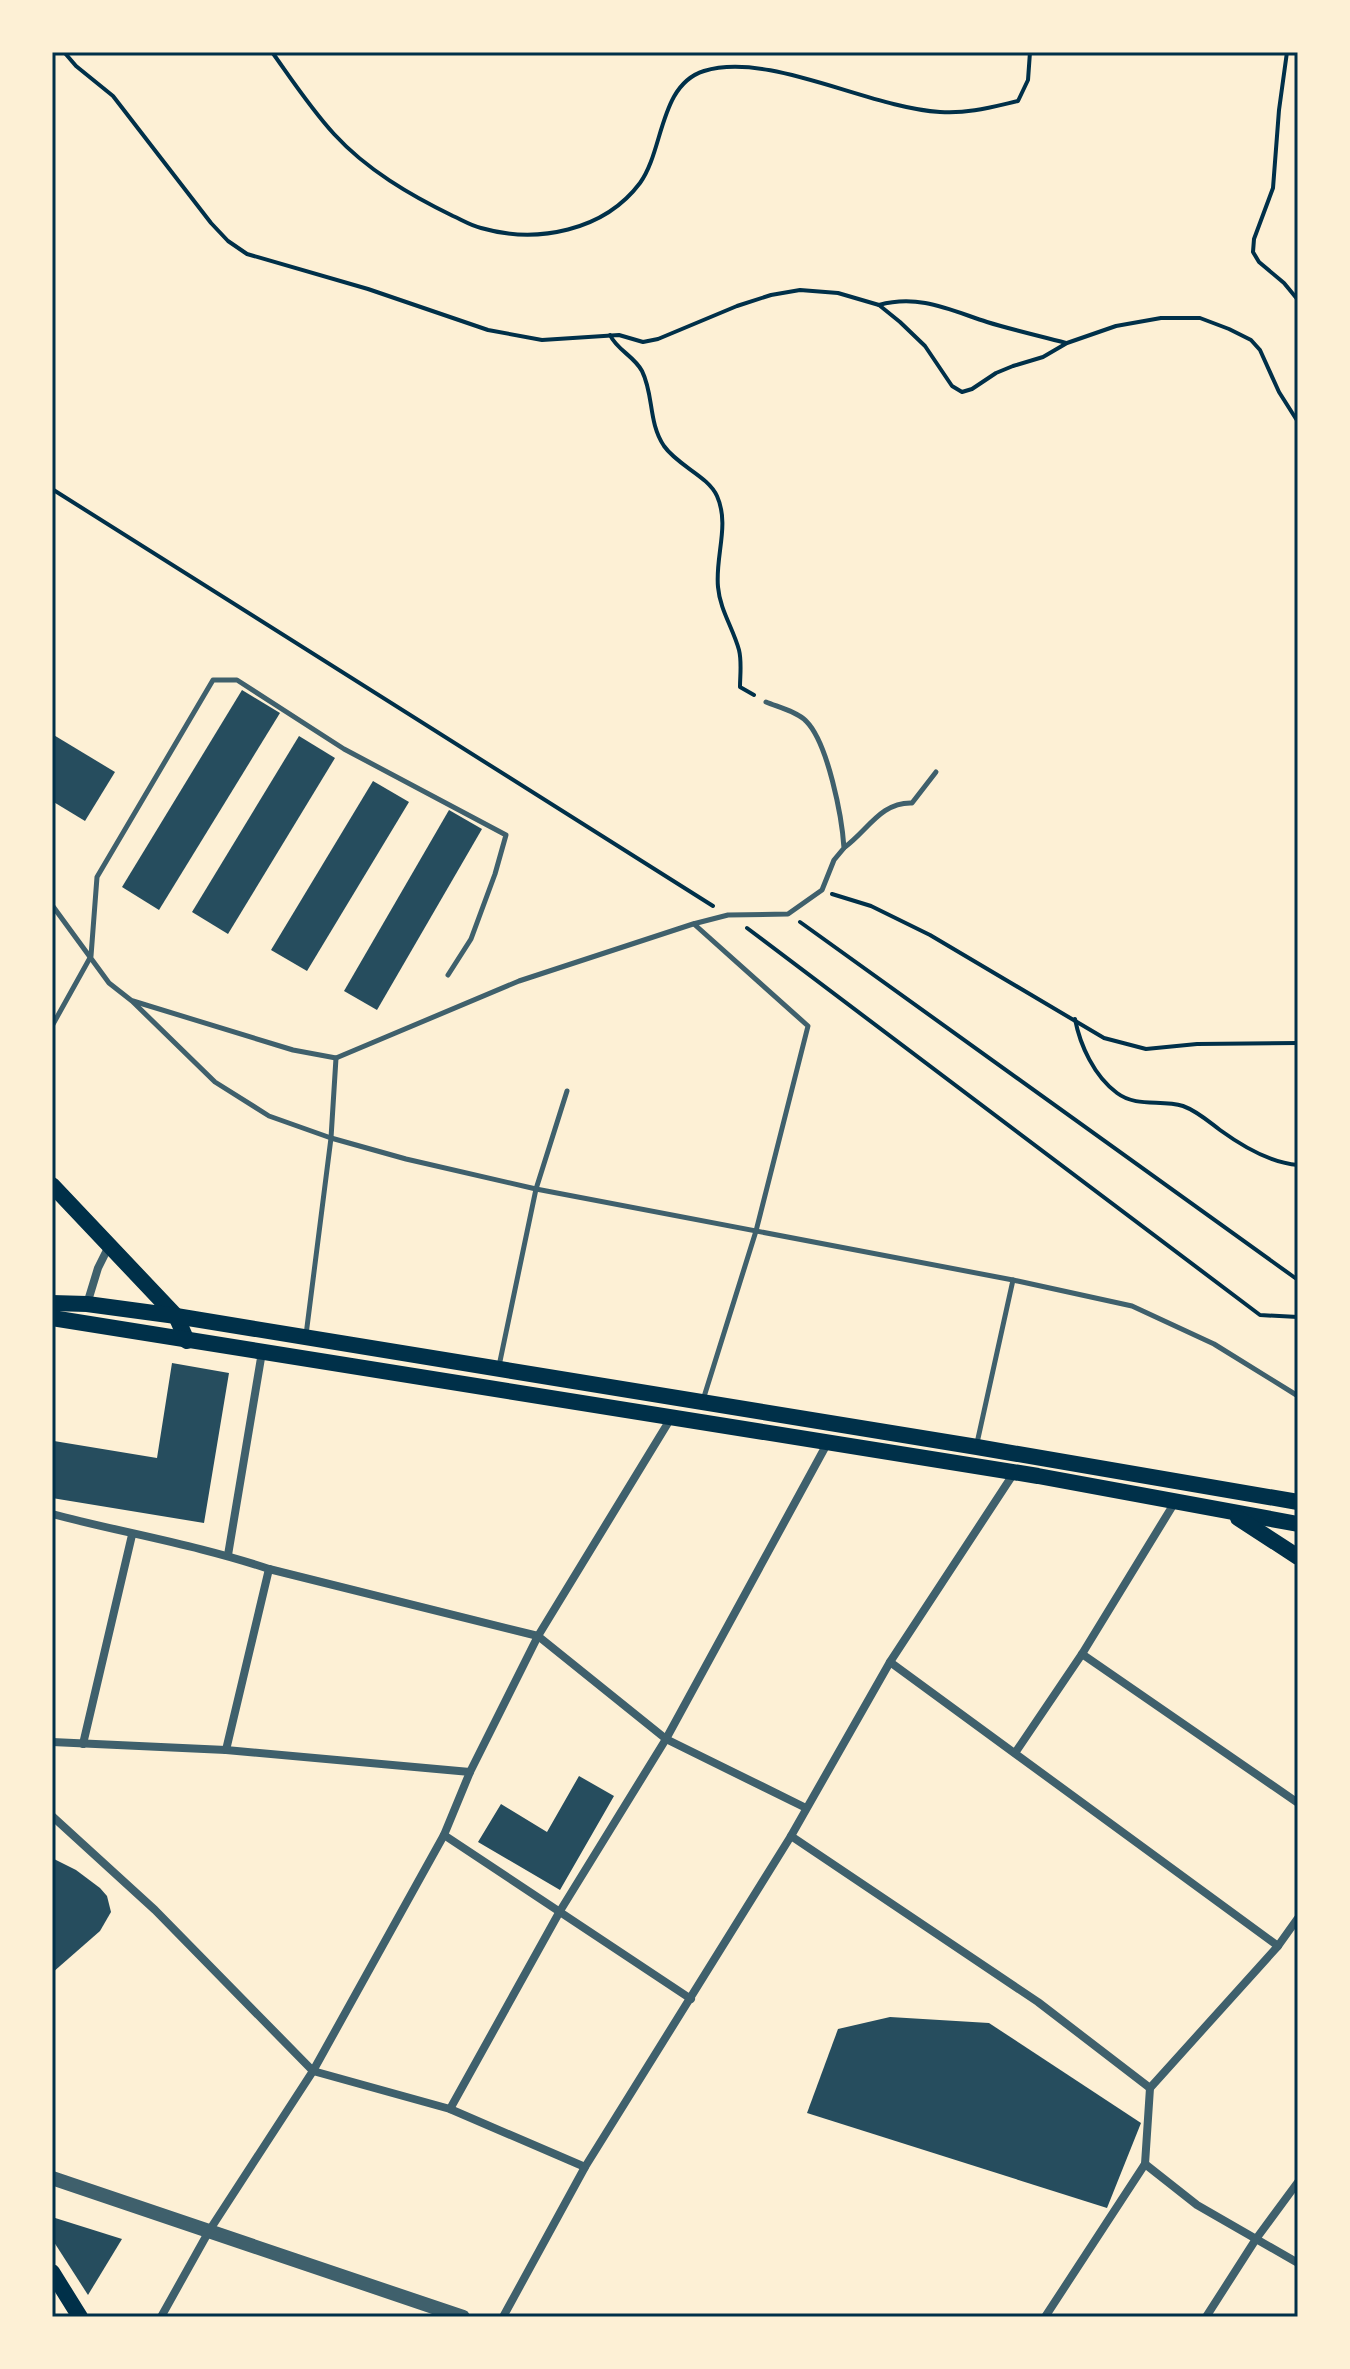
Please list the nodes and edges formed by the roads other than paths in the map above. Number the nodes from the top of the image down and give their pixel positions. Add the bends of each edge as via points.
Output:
1 (766, 702) road end
2 (936, 772) dead end
3 (844, 848) junction
4 (52, 905) edge
5 (693, 924) junction
6 (91, 956) junction
7 (448, 975) dead end
8 (132, 1001) junction
9 (52, 1026) edge
10 (336, 1058) junction
11 (567, 1091) dead end
12 (331, 1138) junction
13 (52, 1185) edge
14 (536, 1189) junction
15 (756, 1231) junction
16 (110, 1245) junction
17 (1013, 1280) junction
18 (52, 1303) edge
19 (87, 1304) junction
20 (176, 1316) junction
21 (52, 1318) edge
22 (306, 1337) junction
23 (187, 1341) junction
24 (262, 1351) junction
25 (498, 1368) junction
26 (1298, 1396) edge
27 (702, 1403) junction
28 (671, 1418) junction
29 (828, 1442) junction
30 (977, 1447) junction
31 (1014, 1473) junction
32 (1175, 1502) junction
33 (1298, 1502) edge
34 (1230, 1512) junction
35 (52, 1514) edge
36 (1298, 1524) edge
37 (132, 1535) junction
38 (228, 1555) junction
39 (1298, 1557) edge
40 (269, 1569) junction
41 (538, 1636) junction
42 (1082, 1654) junction
43 (890, 1662) junction
44 (666, 1739) junction
45 (52, 1742) edge
46 (83, 1744) junction
47 (226, 1750) junction
48 (1015, 1753) junction
49 (470, 1772) junction
50 (1298, 1803) edge
51 (806, 1808) junction
52 (52, 1816) edge
53 (444, 1835) junction
54 (791, 1836) junction
55 (560, 1911) junction
56 (1298, 1918) edge
57 (1278, 1946) junction
58 (691, 1999) junction
59 (313, 2071) junction
60 (1150, 2088) junction
61 (450, 2109) junction
62 (1145, 2164) junction
63 (585, 2167) junction
64 (52, 2178) edge
65 (1298, 2182) edge
66 (209, 2231) junction
67 (1256, 2239) junction
68 (1298, 2263) edge
69 (52, 2272) edge
70 (80, 2317) edge
71 (161, 2317) edge
72 (463, 2317) edge
73 (503, 2317) edge
74 (1045, 2317) edge
75 (1206, 2317) edge

1 - 3 lane via 806,720 817,740 841,812
2 - 3 lane via 912,803 896,803 878,814
3 - 5 lane via 822,890 788,914 728,915
4 - 6 lane
5 - 10 lane via 519,981
5 - 15 lane via 808,1026
6 - 7 lane via 97,877 213,680 237,680 344,749 506,835 471,939
6 - 8 lane via 109,983
6 - 9 lane
8 - 10 lane
8 - 12 lane via 215,1082 269,1116
10 - 12 lane
11 - 14 lane
12 - 14 lane
12 - 22 lane
13 - 16 main road
14 - 15 lane
14 - 25 lane
15 - 17 lane
15 - 27 lane
16 - 19 street
16 - 20 main road
17 - 26 lane via 1132,1306 1214,1344
17 - 30 lane
18 - 19 main road
19 - 20 main road
20 - 22 main road
20 - 23 main road
21 - 23 main road
22 - 25 main road
23 - 24 main road
24 - 28 main road
24 - 38 street
25 - 27 main road
27 - 30 main road
28 - 29 main road
28 - 41 street
29 - 31 main road
29 - 44 street
30 - 33 main road
31 - 32 main road
31 - 43 street
32 - 34 main road
32 - 42 street
34 - 36 main road
34 - 39 main road
35 - 37 street
37 - 38 street
37 - 46 street
38 - 40 street
40 - 41 street
40 - 47 street
41 - 44 street
41 - 49 street
42 - 48 street
42 - 50 street
43 - 48 street
43 - 51 street
44 - 51 street
44 - 55 street
45 - 46 street
46 - 47 street
47 - 49 street
48 - 57 street
49 - 53 street
51 - 54 street
52 - 59 street via 155,1910
53 - 55 street
53 - 59 street
54 - 58 street
54 - 60 street via 1038,2002
55 - 58 street
55 - 61 street
56 - 57 street
57 - 60 street
58 - 63 street
59 - 61 street
59 - 66 street
60 - 62 street
61 - 63 street
62 - 67 street via 1197,2205
62 - 74 street
63 - 73 street
64 - 66 street
65 - 67 street
66 - 71 street
66 - 72 street
67 - 68 street
67 - 75 street
69 - 70 main road

